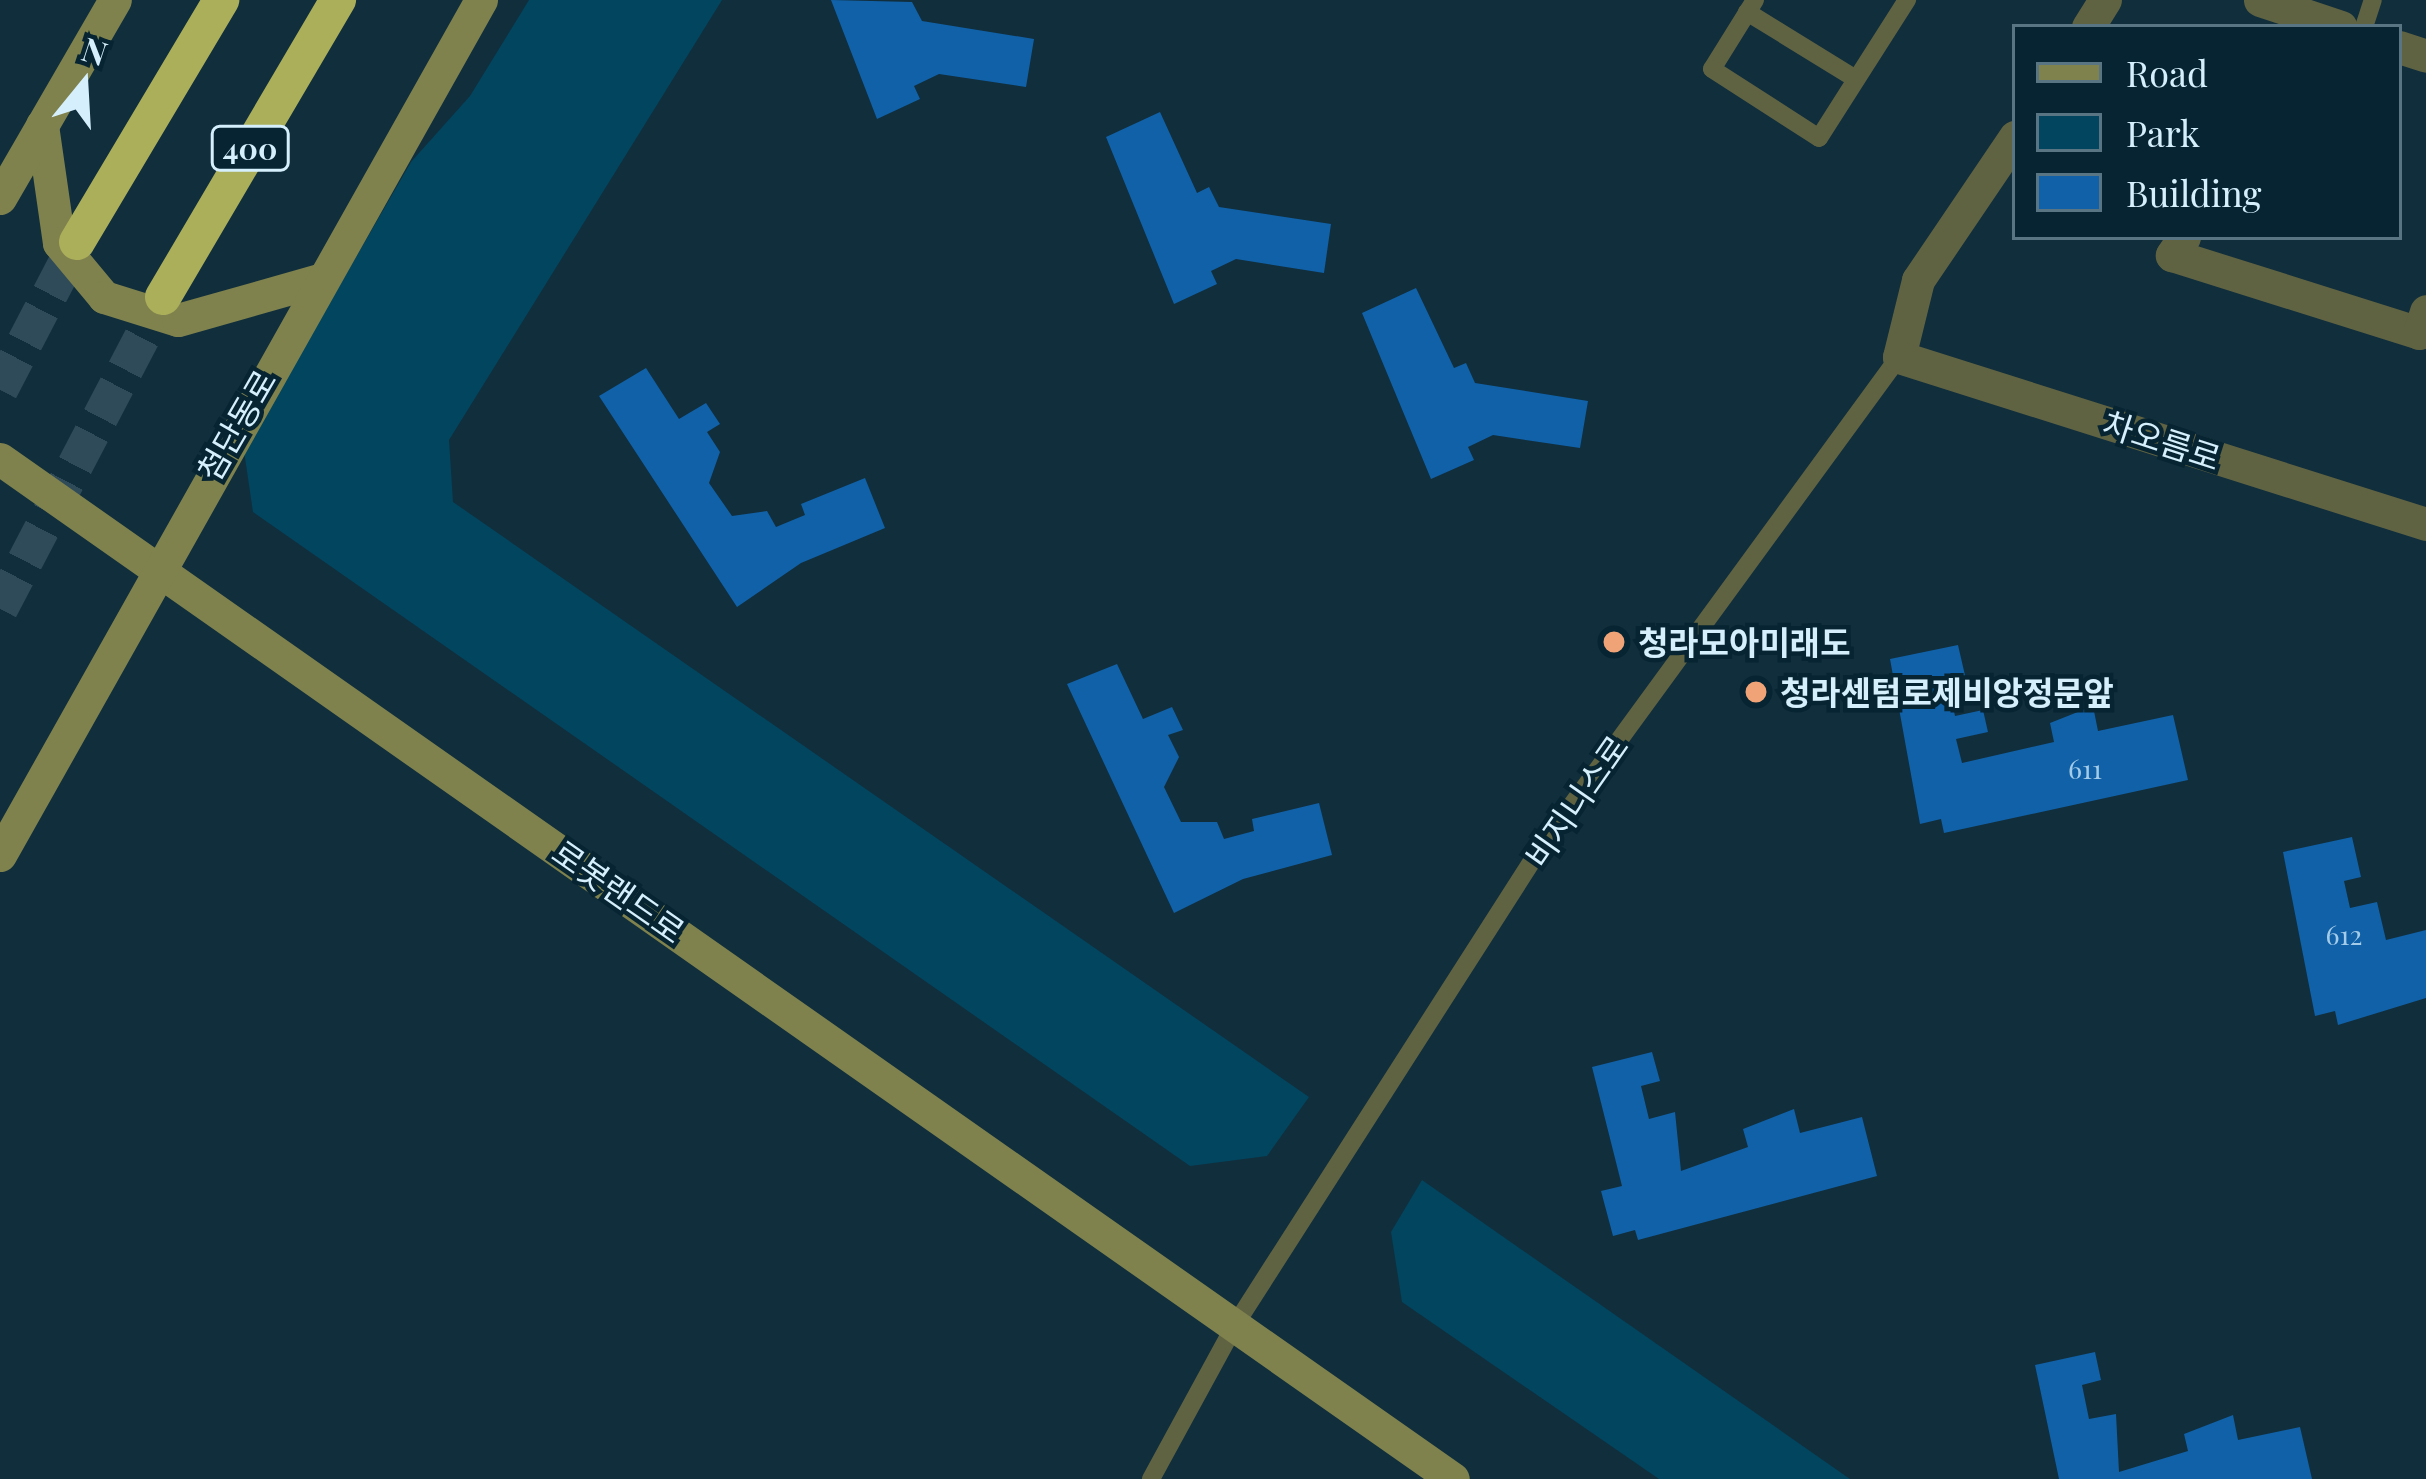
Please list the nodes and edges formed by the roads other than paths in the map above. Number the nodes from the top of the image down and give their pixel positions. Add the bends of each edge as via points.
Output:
1 (115, 0) edge
2 (221, 0) edge
3 (338, 0) edge
4 (481, 0) edge
5 (1907, 0) edge
6 (2260, 0) edge
7 (1751, 6) edge
8 (2325, 24) edge
9 (1856, 79) junction
10 (42, 125) junction
11 (2012, 141) edge
12 (0, 198) edge
13 (2182, 240) edge
14 (76, 242) tunnel mouth
15 (319, 280) junction
16 (163, 297) tunnel mouth
17 (2426, 311) edge
18 (1899, 357) junction
19 (0, 459) edge
20 (2426, 524) edge
21 (155, 564) junction
22 (0, 855) edge
23 (1235, 1325) junction
24 (1151, 1479) edge
25 (1453, 1479) edge

1 - 10 main road
2 - 14 highway
3 - 16 highway, 400
4 - 15 main road, 첨단동로
5 - 9 lane
6 - 8 street
7 - 9 lane
7 - 9 lane via 1712,69 1819,138
10 - 12 main road
10 - 15 main road via 59,243 104,297 178,320
11 - 18 street, 비지니스로 via 1918,280
13 - 17 street via 2172,255 2419,332
15 - 21 main road, 첨단동로
18 - 20 street, 차오름로
18 - 23 lane, 비지니스로 via 1541,847
19 - 21 main road, 로봇랜드로
21 - 22 main road, 첨단동로
21 - 23 main road, 로봇랜드로
23 - 24 lane, 비지니스로
23 - 25 main road, 로봇랜드로

